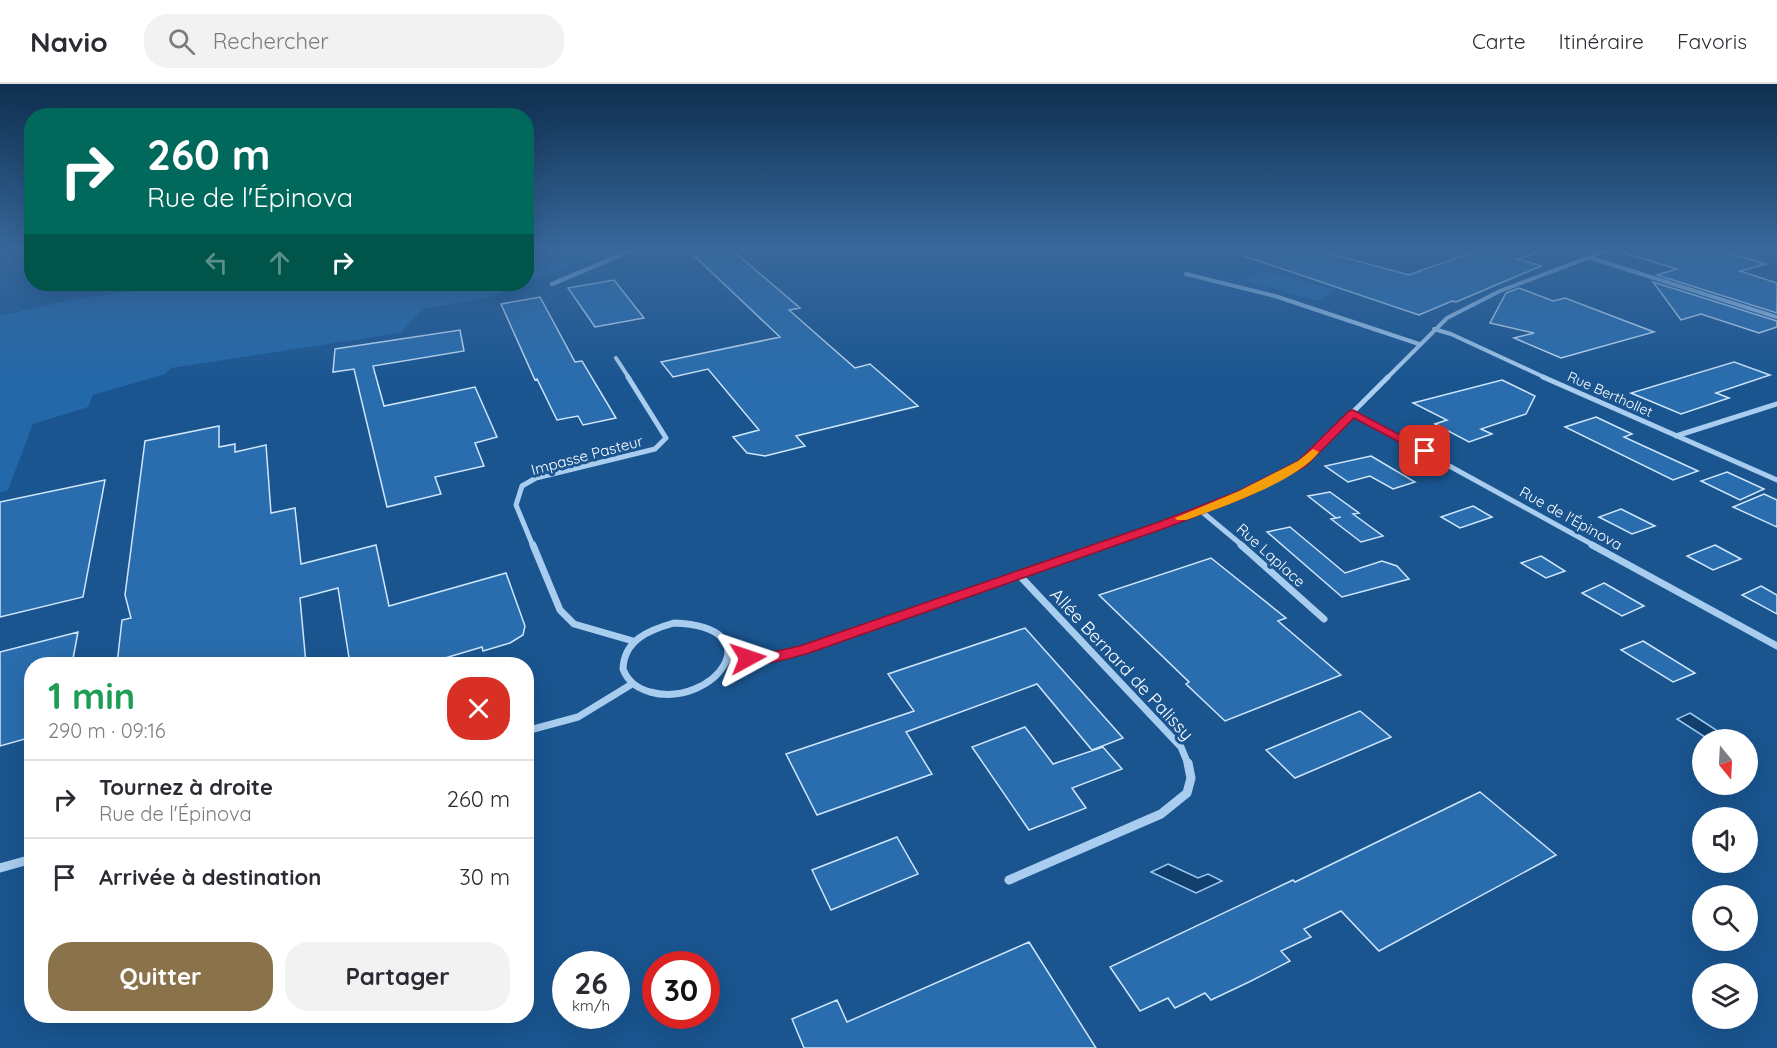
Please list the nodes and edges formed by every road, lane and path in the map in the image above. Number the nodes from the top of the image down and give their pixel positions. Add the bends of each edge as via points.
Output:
1 (1273, 294) edge
2 (1493, 294) edge
3 (1704, 294) edge
4 (1777, 317) edge
5 (1434, 329) junction
6 (1419, 344) junction
7 (616, 358) dead end
8 (1777, 404) edge
9 (1353, 413) junction
10 (1675, 436) junction
11 (1777, 480) edge
12 (1201, 511) junction
13 (1019, 575) junction
14 (1324, 619) dead end
15 (633, 641) junction
16 (1777, 646) edge
17 (728, 658) junction
18 (632, 684) junction
19 (534, 729) edge
20 (24, 861) edge
21 (0, 867) edge
22 (1009, 880) dead end

1 - 6 street
2 - 5 street via 1467,306
3 - 4 street
5 - 6 street
5 - 10 street, Rue Berthollet
6 - 9 street
7 - 15 street, Impasse Pasteur via 666,438 655,449 536,478 522,486 516,505 560,610 574,624
8 - 10 street
9 - 12 street via 1302,463
9 - 16 street, Rue de l'Épinova
10 - 11 street, Rue Berthollet
12 - 13 street
12 - 14 street, Rue Laplace
13 - 17 street via 803,650 768,658
13 - 22 street, Allée Bernard de Palissy via 1181,747 1192,768 1192,782 1178,803 1161,814
15 - 17 street via 674,623 703,625 724,638
15 - 18 street via 623,656 623,671
17 - 18 street via 711,680 679,693 645,691
18 - 19 street via 578,717
20 - 21 street

